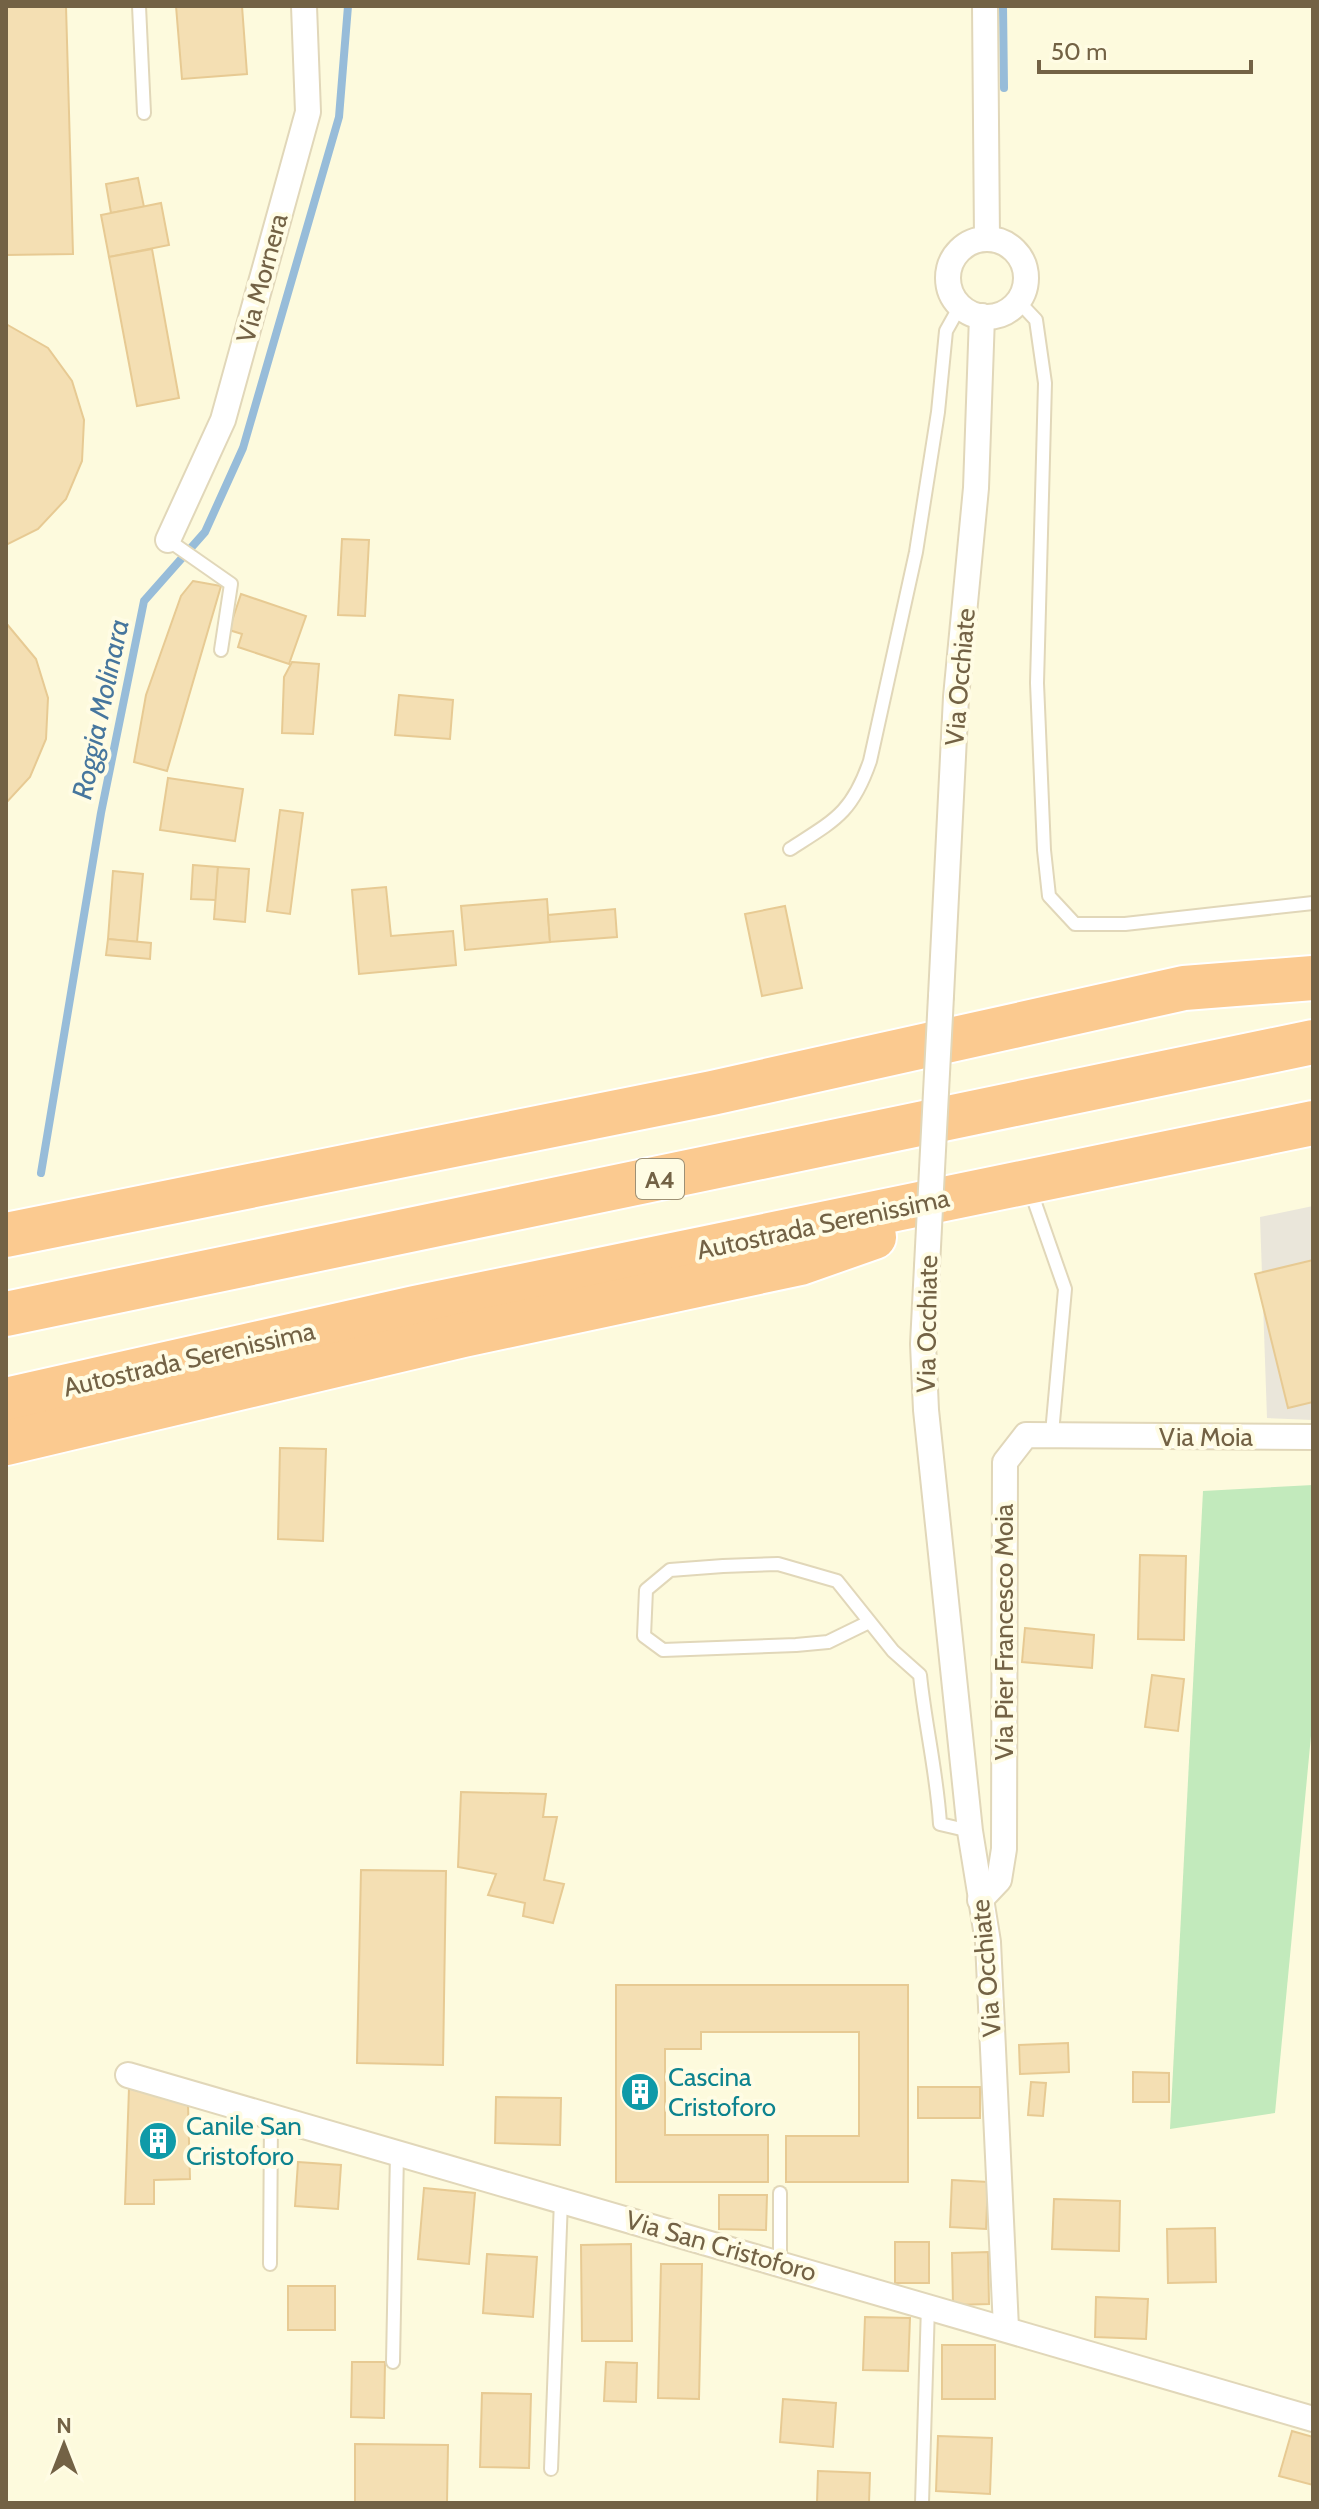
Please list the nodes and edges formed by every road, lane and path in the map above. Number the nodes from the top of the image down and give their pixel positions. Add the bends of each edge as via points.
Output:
1 (139, 6) edge
2 (304, 6) edge
3 (985, 6) edge
4 (144, 113) dead end
5 (987, 239) junction
6 (1018, 301) junction
7 (971, 311) junction
8 (175, 544) joint
9 (221, 650) dead end
10 (790, 849) dead end
11 (1313, 903) edge
12 (1313, 978) edge
13 (1313, 1042) edge
14 (1313, 1123) edge
15 (1027, 1182) junction
16 (6, 1235) edge
17 (6, 1314) edge
18 (6, 1400) edge
19 (1052, 1433) junction
20 (1098, 1437) joint
21 (1313, 1437) edge
22 (6, 1443) edge
23 (869, 1622) junction
24 (970, 1831) junction
25 (980, 1900) junction
26 (128, 2075) dead end
27 (271, 2117) junction
28 (397, 2153) junction
29 (780, 2193) dead end
30 (561, 2200) junction
31 (780, 2263) junction
32 (270, 2264) dead end
33 (928, 2306) junction
34 (1006, 2328) junction
35 (393, 2362) dead end
36 (1313, 2419) edge
37 (551, 2469) dead end
38 (922, 2503) edge

1 - 4 lane
2 - 8 street, Via Mornera via 308,112 223,420
3 - 5 street
5 - 6 street via 1010,246 1019,255 1026,278
5 - 7 street via 974,241 953,257 948,283
6 - 7 street via 1002,313
6 - 11 lane via 1036,320 1045,383 1037,683 1049,896 1075,924 1125,924
7 - 10 lane via 946,331 916,552 870,761 859,793 840,817
7 - 24 street, Via Occhiate, bridge via 976,488 956,697 923,1344
8 - 9 lane via 231,584
12 - 16 highway via 1184,988 712,1093
13 - 17 highway, A4
14 - 15 highway, Autostrada Serenissima
15 - 18 highway, Autostrada Serenissima via 415,1308
15 - 19 lane via 1065,1289
15 - 22 highway via 800,1263 463,1335
19 - 20 street, Via Pier Francesco Moia
19 - 25 street, Via Pier Francesco Moia via 1026,1435 1005,1462 1004,1849 999,1880
20 - 21 street, Via Moia
23 - 23 lane via 837,1581 778,1564 723,1566 670,1570 646,1590 644,1636 663,1650 796,1645 828,1642
23 - 24 lane via 920,1675 937,1770 940,1824
24 - 25 street, Via Occhiate
25 - 34 street, Via Occhiate via 988,1942
26 - 27 street, Via San Cristoforo
27 - 28 street, Via San Cristoforo
27 - 32 lane
28 - 30 street, Via San Cristoforo
28 - 35 lane
29 - 31 lane
30 - 31 street, Via San Cristoforo
30 - 37 lane
31 - 33 street, Via San Cristoforo
33 - 34 street, Via San Cristoforo
33 - 38 lane
34 - 36 street, Via San Cristoforo

